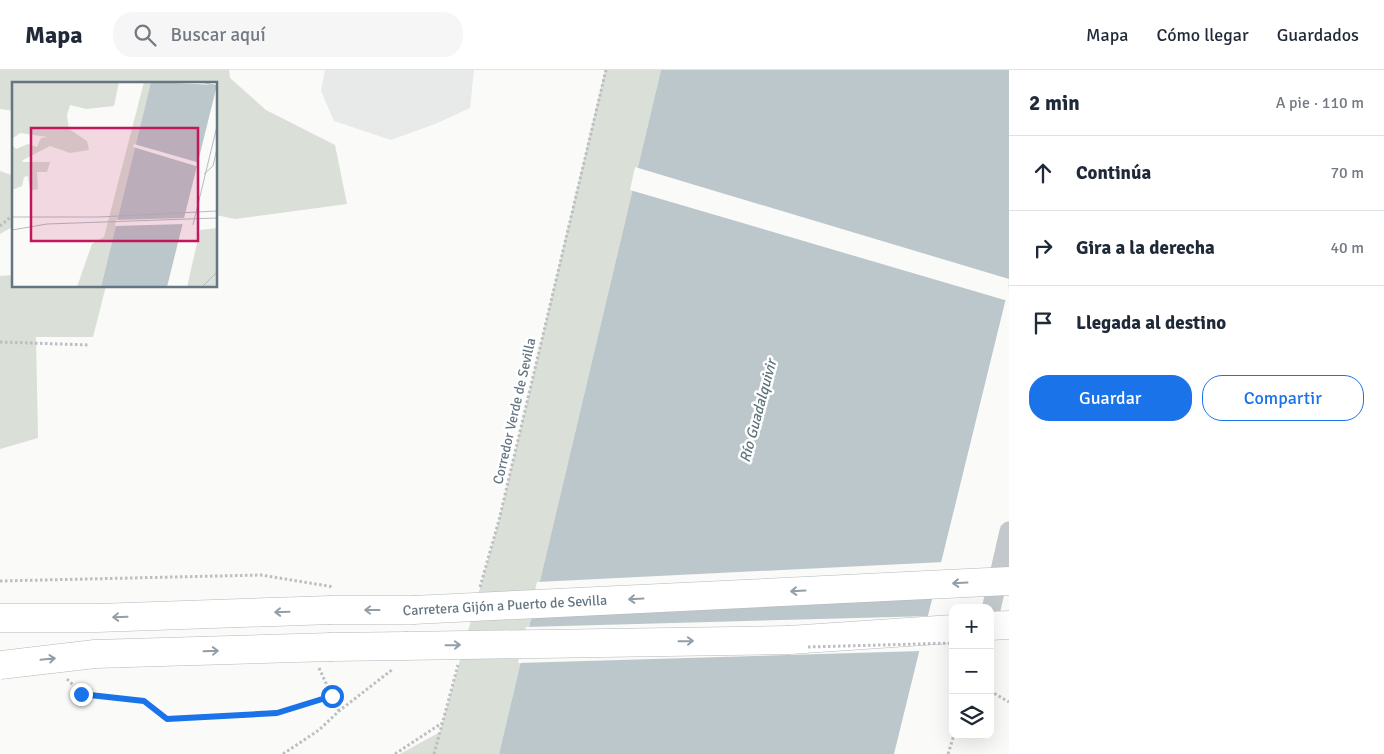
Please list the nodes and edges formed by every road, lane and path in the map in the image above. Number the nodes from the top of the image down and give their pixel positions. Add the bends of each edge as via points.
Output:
1 (606, 70) edge
2 (12, 216) edge
3 (0, 226) edge
4 (0, 342) edge
5 (89, 345) dead end
6 (1009, 531) edge
7 (0, 581) edge
8 (1009, 581) edge
9 (478, 594) dead end
10 (336, 599) junction
11 (992, 604) edge
12 (0, 618) edge
13 (1009, 625) edge
14 (994, 626) edge
15 (949, 629) edge
16 (994, 636) edge
17 (1009, 636) edge
18 (949, 637) edge
19 (789, 640) junction
20 (402, 654) junction
21 (460, 659) dead end
22 (0, 665) edge
23 (60, 672) dead end
24 (994, 694) edge
25 (332, 696) dead end
26 (1009, 702) edge
27 (442, 723) junction
28 (953, 739) edge
29 (283, 754) edge
30 (395, 754) edge
31 (434, 754) edge
32 (948, 754) edge

1 - 9 path, Corredor Verde de Sevilla via 501,511
2 - 3 path
4 - 5 path
6 - 11 lane
7 - 10 path via 260,576
8 -> 10 highway, Carretera Gijón a Puerto de Sevilla, bridge via 413,610
10 -> 12 highway, Carretera Gijón a Puerto de Sevilla, bridge via 97,618
13 - 14 highway
15 - 19 highway
16 - 17 highway
18 - 19 highway
20 -> 19 highway, bridge
22 -> 20 highway, bridge via 95,654 332,647
20 - 29 path via 319,730
21 - 27 path
23 - 25 path via 81,694 144,701 167,719 277,713
24 - 26 path
27 - 30 path
27 - 31 path
28 - 32 path

